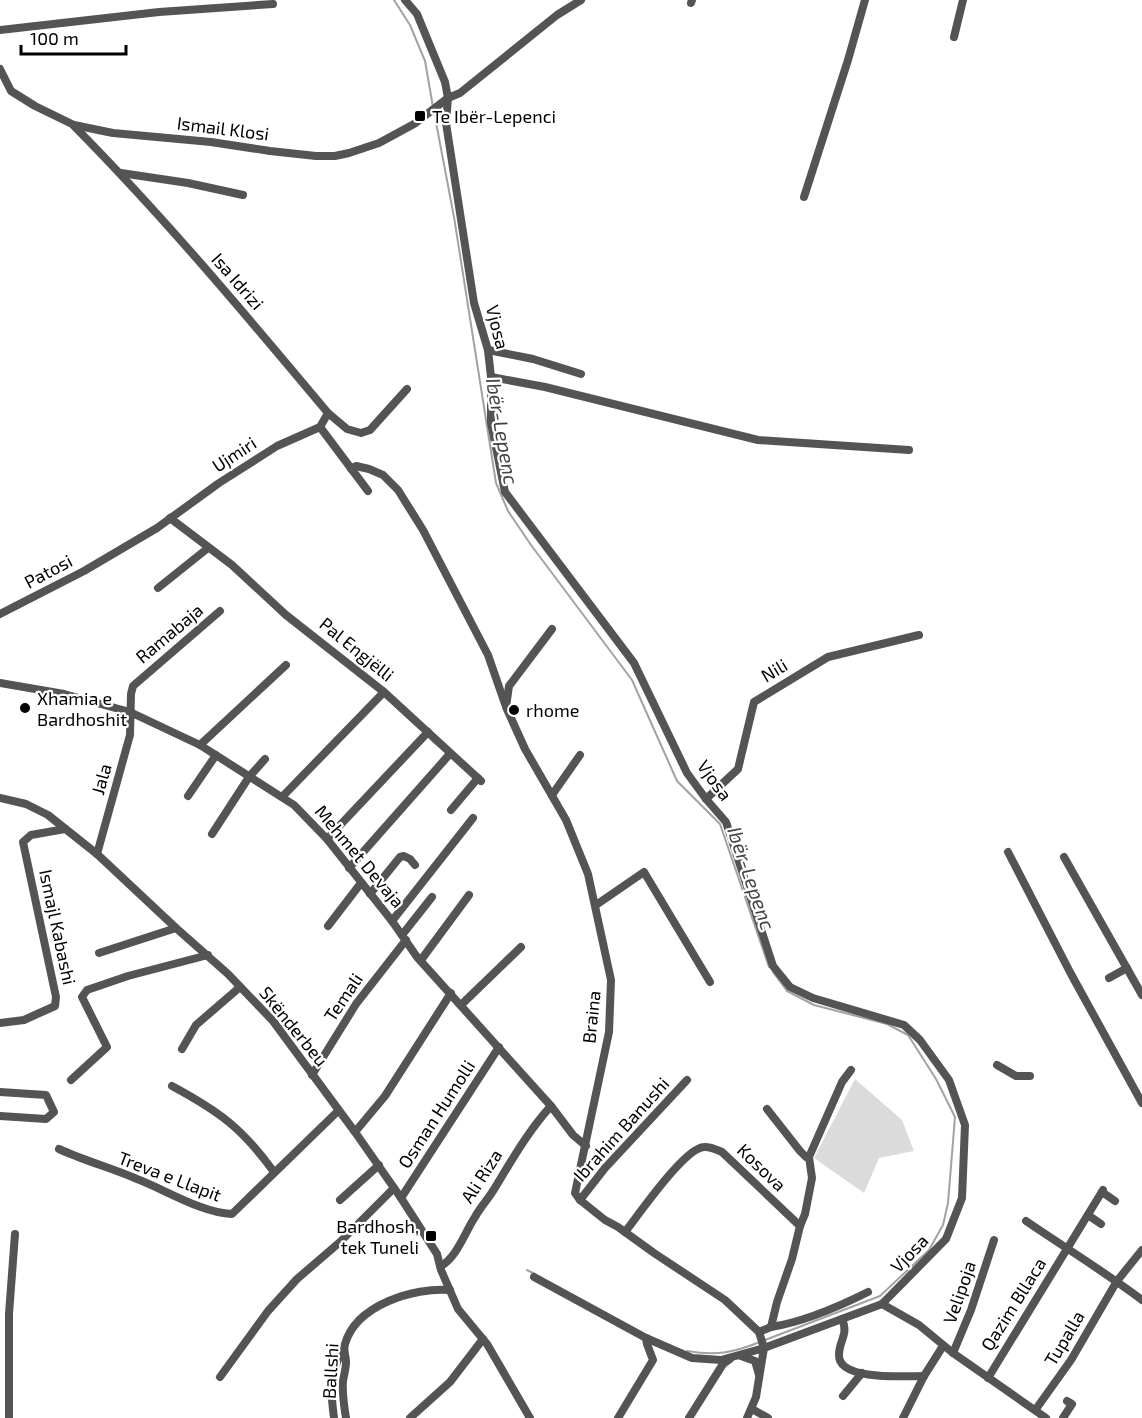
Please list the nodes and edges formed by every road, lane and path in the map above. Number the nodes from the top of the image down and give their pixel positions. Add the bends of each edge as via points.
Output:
1 (405, 0) edge
2 (580, 0) edge
3 (865, 0) edge
4 (963, 0) edge
5 (241, 4) edge
6 (273, 4) dead end
7 (0, 30) edge
8 (954, 38) dead end
9 (0, 69) edge
10 (448, 98) junction
11 (74, 125) junction
12 (121, 173) junction
13 (243, 195) dead end
14 (804, 197) dead end
15 (488, 350) junction
16 (581, 374) dead end
17 (491, 377) junction
18 (407, 389) dead end
19 (328, 412) junction
20 (320, 427) junction
21 (909, 450) dead end
22 (351, 469) junction
23 (368, 491) dead end
24 (171, 518) junction
25 (208, 548) junction
26 (158, 588) dead end
27 (220, 611) dead end
28 (0, 614) edge
29 (552, 629) dead end
30 (919, 635) dead end
31 (286, 665) dead end
32 (0, 683) edge
33 (384, 692) junction
34 (506, 707) junction
35 (130, 712) junction
36 (428, 732) junction
37 (201, 745) junction
38 (216, 755) junction
39 (580, 755) dead end
40 (448, 756) dead end
41 (265, 759) dead end
42 (249, 777) junction
43 (552, 795) junction
44 (188, 796) dead end
45 (282, 797) junction
46 (0, 798) edge
47 (706, 799) junction
48 (451, 810) dead end
49 (473, 818) dead end
50 (65, 829) junction
51 (212, 834) dead end
52 (327, 839) junction
53 (1008, 852) dead end
54 (97, 854) junction
55 (1064, 857) dead end
56 (415, 865) dead end
57 (349, 868) junction
58 (361, 883) junction
59 (370, 894) junction
60 (470, 895) dead end
61 (432, 897) dead end
62 (596, 905) junction
63 (393, 921) junction
64 (328, 926) dead end
65 (176, 928) junction
66 (404, 938) junction
67 (521, 947) dead end
68 (99, 953) dead end
69 (208, 955) junction
70 (421, 960) junction
71 (1127, 968) junction
72 (1109, 978) dead end
73 (710, 982) dead end
74 (240, 987) junction
75 (451, 993) junction
76 (1142, 995) edge
77 (461, 1005) junction
78 (0, 1023) edge
79 (499, 1047) junction
80 (182, 1049) dead end
81 (997, 1065) dead end
82 (851, 1070) dead end
83 (312, 1075) junction
84 (1030, 1077) dead end
85 (71, 1080) dead end
86 (687, 1080) dead end
87 (172, 1086) dead end
88 (0, 1092) edge
89 (1142, 1102) edge
90 (551, 1106) junction
91 (767, 1109) dead end
92 (338, 1111) junction
93 (0, 1116) edge
94 (355, 1132) junction
95 (586, 1146) junction
96 (59, 1149) dead end
97 (809, 1157) junction
98 (379, 1166) junction
99 (274, 1172) junction
100 (394, 1188) junction
101 (401, 1198) junction
102 (340, 1200) dead end
103 (580, 1200) junction
104 (1115, 1201) dead end
105 (1088, 1215) junction
106 (1026, 1221) dead end
107 (1101, 1224) dead end
108 (800, 1226) junction
109 (625, 1232) junction
110 (15, 1233) dead end
111 (994, 1240) dead end
112 (1066, 1248) junction
113 (1142, 1250) edge
114 (441, 1268) junction
115 (534, 1277) dead end
116 (1117, 1281) junction
117 (449, 1288) junction
118 (868, 1292) dead end
119 (1142, 1300) edge
120 (882, 1304) junction
121 (842, 1319) junction
122 (771, 1326) junction
123 (759, 1335) junction
124 (646, 1338) junction
125 (485, 1341) junction
126 (943, 1346) junction
127 (344, 1347) junction
128 (764, 1348) junction
129 (953, 1353) junction
130 (741, 1356) junction
131 (730, 1358) junction
132 (862, 1373) junction
133 (219, 1377) dead end
134 (924, 1377) junction
135 (760, 1378) junction
136 (988, 1378) junction
137 (843, 1396) dead end
138 (1066, 1401) dead end
139 (752, 1409) junction
140 (1036, 1409) junction
141 (9, 1418) edge
142 (334, 1418) edge
143 (346, 1418) edge
144 (410, 1418) edge
145 (530, 1418) edge
146 (618, 1418) edge
147 (689, 1418) edge
148 (747, 1418) edge
149 (768, 1418) edge
150 (903, 1418) edge
151 (1047, 1418) edge
152 (1063, 1418) edge

1 - 10 street, Vjosa via 417,14
2 - 10 street, Ismail Klosi via 460,93
3 - 14 street
4 - 8 street
5 - 6 street
5 - 7 street
9 - 11 street, Ismail Klosi via 11,91
10 - 11 street, Ismail Klosi via 414,124 379,143 335,156 113,133
10 - 15 street, Vjosa via 446,123 474,303
11 - 12 street, Isa Idrizi
12 - 13 street
12 - 19 street, Isa Idrizi
15 - 16 street via 533,358
15 - 17 street, Vjosa
17 - 21 street via 758,440
17 - 47 street, Vjosa via 491,423 505,492 634,663 687,773
18 - 19 street via 370,430 361,433 347,429
19 - 20 street
20 - 22 street
20 - 24 street, Ujmiri via 277,446
22 - 23 street
22 - 34 street, Braina via 369,469 398,490 488,655
24 - 25 street, Pal Engjëlli
24 - 28 street, Patosi via 110,556
25 - 26 street
25 - 33 street, Pal Engjëlli
27 - 35 street, Ramabaja via 133,686
29 - 34 street via 509,686
30 - 47 street, Nili via 828,657 754,702 738,769
31 - 37 street
32 - 35 street, Mehmet Devaja via 64,694
33 - 36 street, Pal Engjëlli
33 - 45 street
34 - 43 street, Braina
35 - 37 street, Mehmet Devaja
35 - 54 street, Jala via 130,735
36 - 48 street, Pal Engjëlli via 480,780
36 - 52 street
37 - 38 street, Mehmet Devaja
38 - 42 street, Mehmet Devaja
38 - 44 street
39 - 43 street
40 - 57 street
41 - 42 street
42 - 45 street, Mehmet Devaja
42 - 51 street
43 - 62 street, Braina via 588,874
45 - 52 street, Mehmet Devaja
46 - 50 street, Skënderbeu via 26,804
47 - 120 street, Vjosa via 726,822 773,966 790,987 813,998 904,1025 949,1080 965,1125 962,1198 946,1239
49 - 63 street
50 - 54 street, Skënderbeu
50 - 78 street, Ismajl Kabashi via 31,835 23,842 55,1006 24,1020
52 - 57 street, Mehmet Devaja
53 - 89 street
54 - 65 street, Skënderbeu
55 - 71 street
56 - 59 street via 400,857
57 - 58 street, Mehmet Devaja
58 - 59 street, Mehmet Devaja
58 - 64 street
59 - 63 street, Mehmet Devaja
60 - 70 street
61 - 66 street, Temali
62 - 73 street via 644,872
62 - 95 street, Braina via 611,980 609,1032
63 - 66 street, Mehmet Devaja
65 - 68 street
65 - 69 street, Skënderbeu
66 - 70 street, Mehmet Devaja
66 - 83 street, Temali via 356,1004
67 - 77 street
69 - 74 street, Skënderbeu
69 - 85 street via 128,976 83,993 107,1047
70 - 75 street, Mehmet Devaja
71 - 72 street
71 - 76 street
74 - 80 street via 196,1025
74 - 83 street, Skënderbeu via 273,1021
75 - 77 street, Mehmet Devaja
75 - 94 street via 385,1096
77 - 79 street, Mehmet Devaja
79 - 90 street, Mehmet Devaja
79 - 101 street, Osman Humolli
81 - 84 street via 1016,1076
82 - 97 street
83 - 92 street, Skënderbeu
86 - 103 street, Ibrahim Banushi
87 - 99 street via 234,1125
88 - 93 street via 46,1095 54,1112 46,1119
90 - 95 street, Mehmet Devaja
90 - 114 street, Ali Riza
91 - 97 street
92 - 94 street, Skënderbeu
92 - 99 street, Treva e Llapit
94 - 98 street, Skënderbeu
95 - 103 street, Braina via 575,1188
96 - 99 street, Treva e Llapit via 217,1214 232,1214
97 - 108 street via 810,1194
98 - 100 street, Skënderbeu
98 - 102 street
100 - 101 street, Skënderbeu
100 - 133 street via 297,1279
101 - 114 street, Skënderbeu via 437,1254
103 - 109 street
104 - 105 street, Qazim Bllaca via 1102,1191
105 - 107 street
105 - 112 street, Qazim Bllaca
106 - 112 street, Qazim Bllaca
108 - 109 street, Kosova via 722,1152 704,1147 691,1153 670,1174
108 - 122 street
109 - 123 street via 725,1300
110 - 141 street via 9,1314
111 - 129 street, Velipoja
112 - 116 street, Qazim Bllaca
112 - 136 street, Qazim Bllaca
113 - 116 street
114 - 117 street, Skënderbeu
115 - 124 street, Vjosa
116 - 119 street, Qazim Bllaca
116 - 140 street, Tupalla via 1071,1360
117 - 125 street, Skënderbeu via 458,1309
117 - 127 street, Ballshi via 382,1303 359,1320
118 - 122 street via 787,1324
120 - 121 street, Vjosa
120 - 126 street, Velipoja via 919,1325
121 - 128 street, Vjosa
121 - 132 street via 846,1328 840,1364
122 - 123 street
123 - 128 street
124 - 131 street, Vjosa via 692,1358
124 - 146 street via 653,1360
125 - 144 street via 450,1382
125 - 145 street, Skënderbeu
126 - 129 street, Velipoja
126 - 134 street
127 - 142 street via 333,1371
127 - 143 street, Ballshi
128 - 130 street, Vjosa
128 - 135 street
129 - 136 street, Velipoja
130 - 131 street, Vjosa
130 - 135 street via 755,1361
131 - 147 street
132 - 134 street
132 - 137 street
134 - 150 street
135 - 139 street
136 - 140 street, Velipoja
138 - 152 street via 1072,1404
139 - 148 street
139 - 149 street
140 - 151 street, Velipoja

